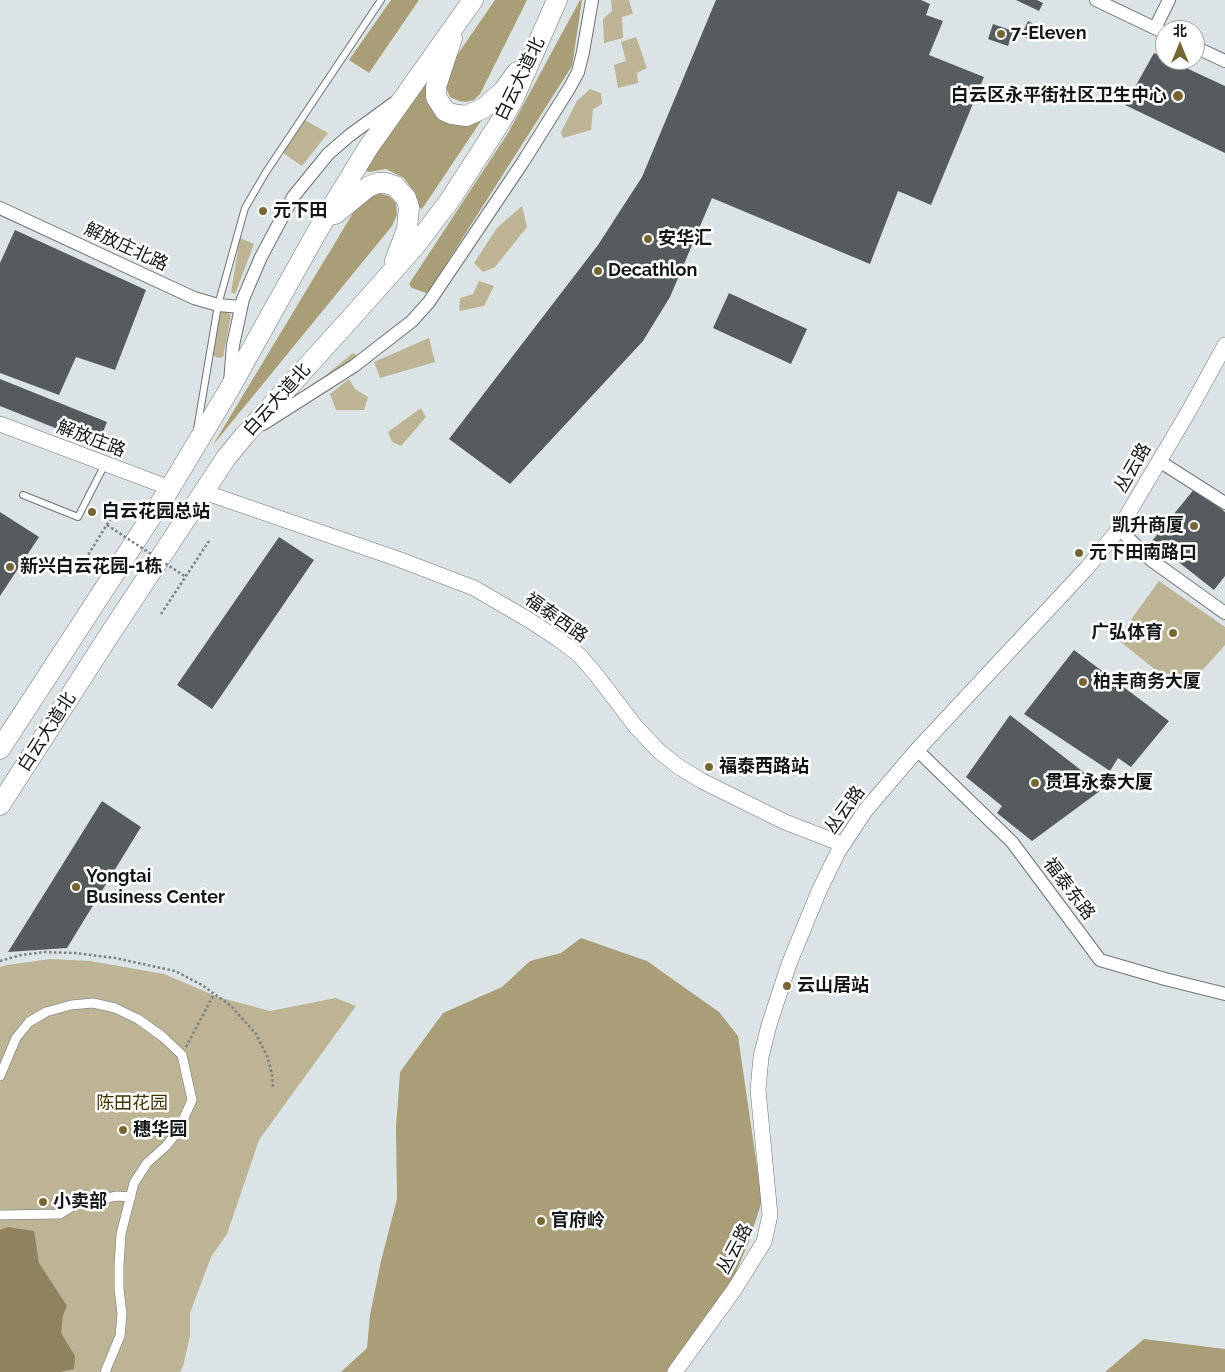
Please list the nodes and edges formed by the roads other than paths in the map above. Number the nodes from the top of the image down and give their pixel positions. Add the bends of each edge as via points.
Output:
1 (381, 0) edge
2 (473, 0) edge
3 (557, 0) edge
4 (592, 0) edge
5 (1096, 0) edge
6 (1168, 0) edge
7 (458, 19) junction
8 (1163, 20) edge
9 (1155, 28) edge
10 (538, 43) junction
11 (1205, 51) edge
12 (1225, 61) edge
13 (404, 96) junction
14 (1, 212) edge
15 (318, 230) junction
16 (390, 274) junction
17 (218, 305) junction
18 (241, 307) junction
19 (1225, 345) edge
20 (230, 388) junction
21 (0, 424) edge
22 (244, 436) junction
23 (194, 446) junction
24 (1159, 461) junction
25 (105, 464) junction
26 (170, 488) junction
27 (204, 492) junction
28 (23, 495) dead end
29 (1225, 503) edge
30 (1119, 529) junction
31 (1225, 613) edge
32 (0, 749) edge
33 (917, 750) junction
34 (0, 805) edge
35 (842, 844) junction
36 (1225, 994) edge
37 (0, 1076) edge
38 (131, 1197) junction
39 (0, 1215) edge
40 (105, 1372) edge
41 (676, 1372) edge

1 - 17 lane via 248,202
2 - 7 highway, 白云大道北
3 - 10 highway, 白云大道北
4 - 22 street via 578,72 570,87 429,302 412,321 354,366
5 - 9 street
6 - 8 street
7 - 10 highway via 436,97 452,114 466,116 492,103
7 - 13 highway, 白云大道北
10 - 16 highway, 白云大道北 via 512,102 480,153 435,222
11 - 12 street
13 - 15 highway, 白云大道北
13 - 18 street via 338,144 310,174 283,214
14 - 17 street, 解放庄北路 via 182,293
15 - 16 highway via 368,187 376,183 395,186 406,198 409,218
15 - 20 highway, 白云大道北
16 - 22 highway, 白云大道北
17 - 18 street, 解放庄北路
17 - 23 lane
18 - 20 street via 233,345
19 - 24 street, 丛云路
20 - 23 highway, 白云大道北
21 - 25 street, 解放庄路
22 - 27 highway, 白云大道北
23 - 26 highway, 白云大道北
24 - 29 street
24 - 30 street, 丛云路
25 - 26 street, 解放庄路
25 - 28 lane via 78,516
26 - 32 highway, 白云大道北
27 - 34 highway, 白云大道北
27 - 35 street, 福泰西路 via 398,558 474,588 529,620 579,656 636,727 679,767 785,822
30 - 31 street via 1150,560
30 - 33 street, 丛云路 via 1086,569
33 - 35 street, 丛云路
33 - 36 street, 福泰东路 via 1012,842 1100,960
35 - 41 street, 丛云路 via 789,964 761,1057 758,1090 770,1216 764,1242
37 - 38 street via 16,1038 29,1022 46,1012 71,1005 116,1008 163,1037 182,1055 192,1100 178,1131 147,1163 134,1183
38 - 39 street via 101,1199 73,1206 60,1214
38 - 40 street via 121,1234 120,1336

